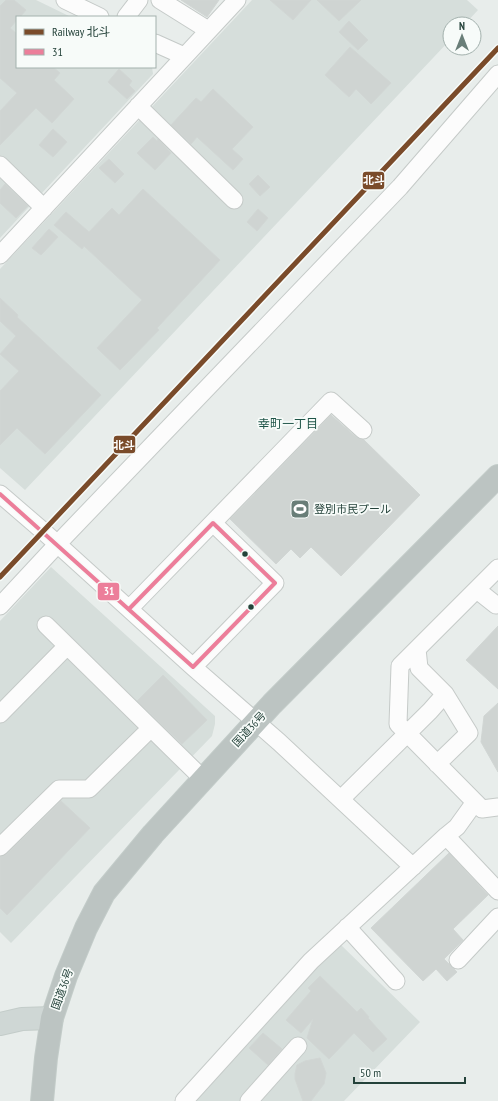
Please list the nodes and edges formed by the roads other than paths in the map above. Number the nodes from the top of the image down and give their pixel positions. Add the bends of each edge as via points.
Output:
1 (139, 0) edge
2 (160, 0) edge
3 (70, 1) edge
4 (234, 1) edge
5 (98, 16) edge
6 (127, 16) edge
7 (208, 30) junction
8 (156, 43) edge
9 (184, 56) junction
10 (498, 74) edge
11 (138, 106) junction
12 (0, 165) edge
13 (234, 200) dead end
14 (44, 208) junction
15 (0, 255) edge
16 (363, 430) dead end
17 (498, 476) edge
18 (0, 494) edge
19 (213, 523) junction
20 (58, 544) junction
21 (498, 568) edge
22 (477, 590) junction
23 (496, 605) dead end
24 (0, 606) edge
25 (129, 609) junction
26 (46, 625) dead end
27 (67, 646) junction
28 (417, 649) junction
29 (193, 667) junction
30 (445, 694) junction
31 (0, 714) edge
32 (256, 722) junction
33 (151, 728) junction
34 (406, 733) junction
35 (437, 764) junction
36 (203, 778) junction
37 (341, 799) junction
38 (476, 802) junction
39 (498, 807) edge
40 (446, 836) junction
41 (0, 847) edge
42 (413, 867) junction
43 (498, 891) edge
44 (498, 917) edge
45 (347, 927) junction
46 (458, 960) dead end
47 (396, 981) dead end
48 (52, 1018) junction
49 (0, 1024) edge
50 (298, 1046) dead end
51 (42, 1101) edge
52 (184, 1101) edge
53 (249, 1101) edge

1 - 6 street
2 - 7 street
3 - 5 street
4 - 7 street
7 - 9 street
8 - 9 street
9 - 11 street
10 - 20 street via 400,187
11 - 13 street
11 - 14 street
12 - 14 street
14 - 15 street
16 - 19 street via 331,401
17 - 32 highway, 国道36号
18 - 20 street
19 - 25 street
19 - 29 street via 275,583
20 - 24 street
20 - 25 street
21 - 22 street
22 - 23 street
22 - 28 street
25 - 29 street
26 - 27 street
27 - 31 street
27 - 33 street
28 - 30 street via 419,668
28 - 34 street via 400,666 398,724
29 - 32 street
30 - 34 street
30 - 35 street via 469,733
32 - 36 highway, 国道36号
32 - 37 street
33 - 36 street
33 - 41 street via 89,789 59,789
34 - 35 street
34 - 37 street
35 - 38 street
36 - 48 highway, 国道36号 via 104,893 66,976
37 - 42 street
38 - 39 street via 482,809
38 - 40 street via 457,827
40 - 42 street
40 - 43 street
42 - 45 street
44 - 46 street
45 - 47 street
45 - 52 street via 311,961
48 - 49 main road via 22,1019
48 - 51 highway, 国道36号
50 - 53 street

